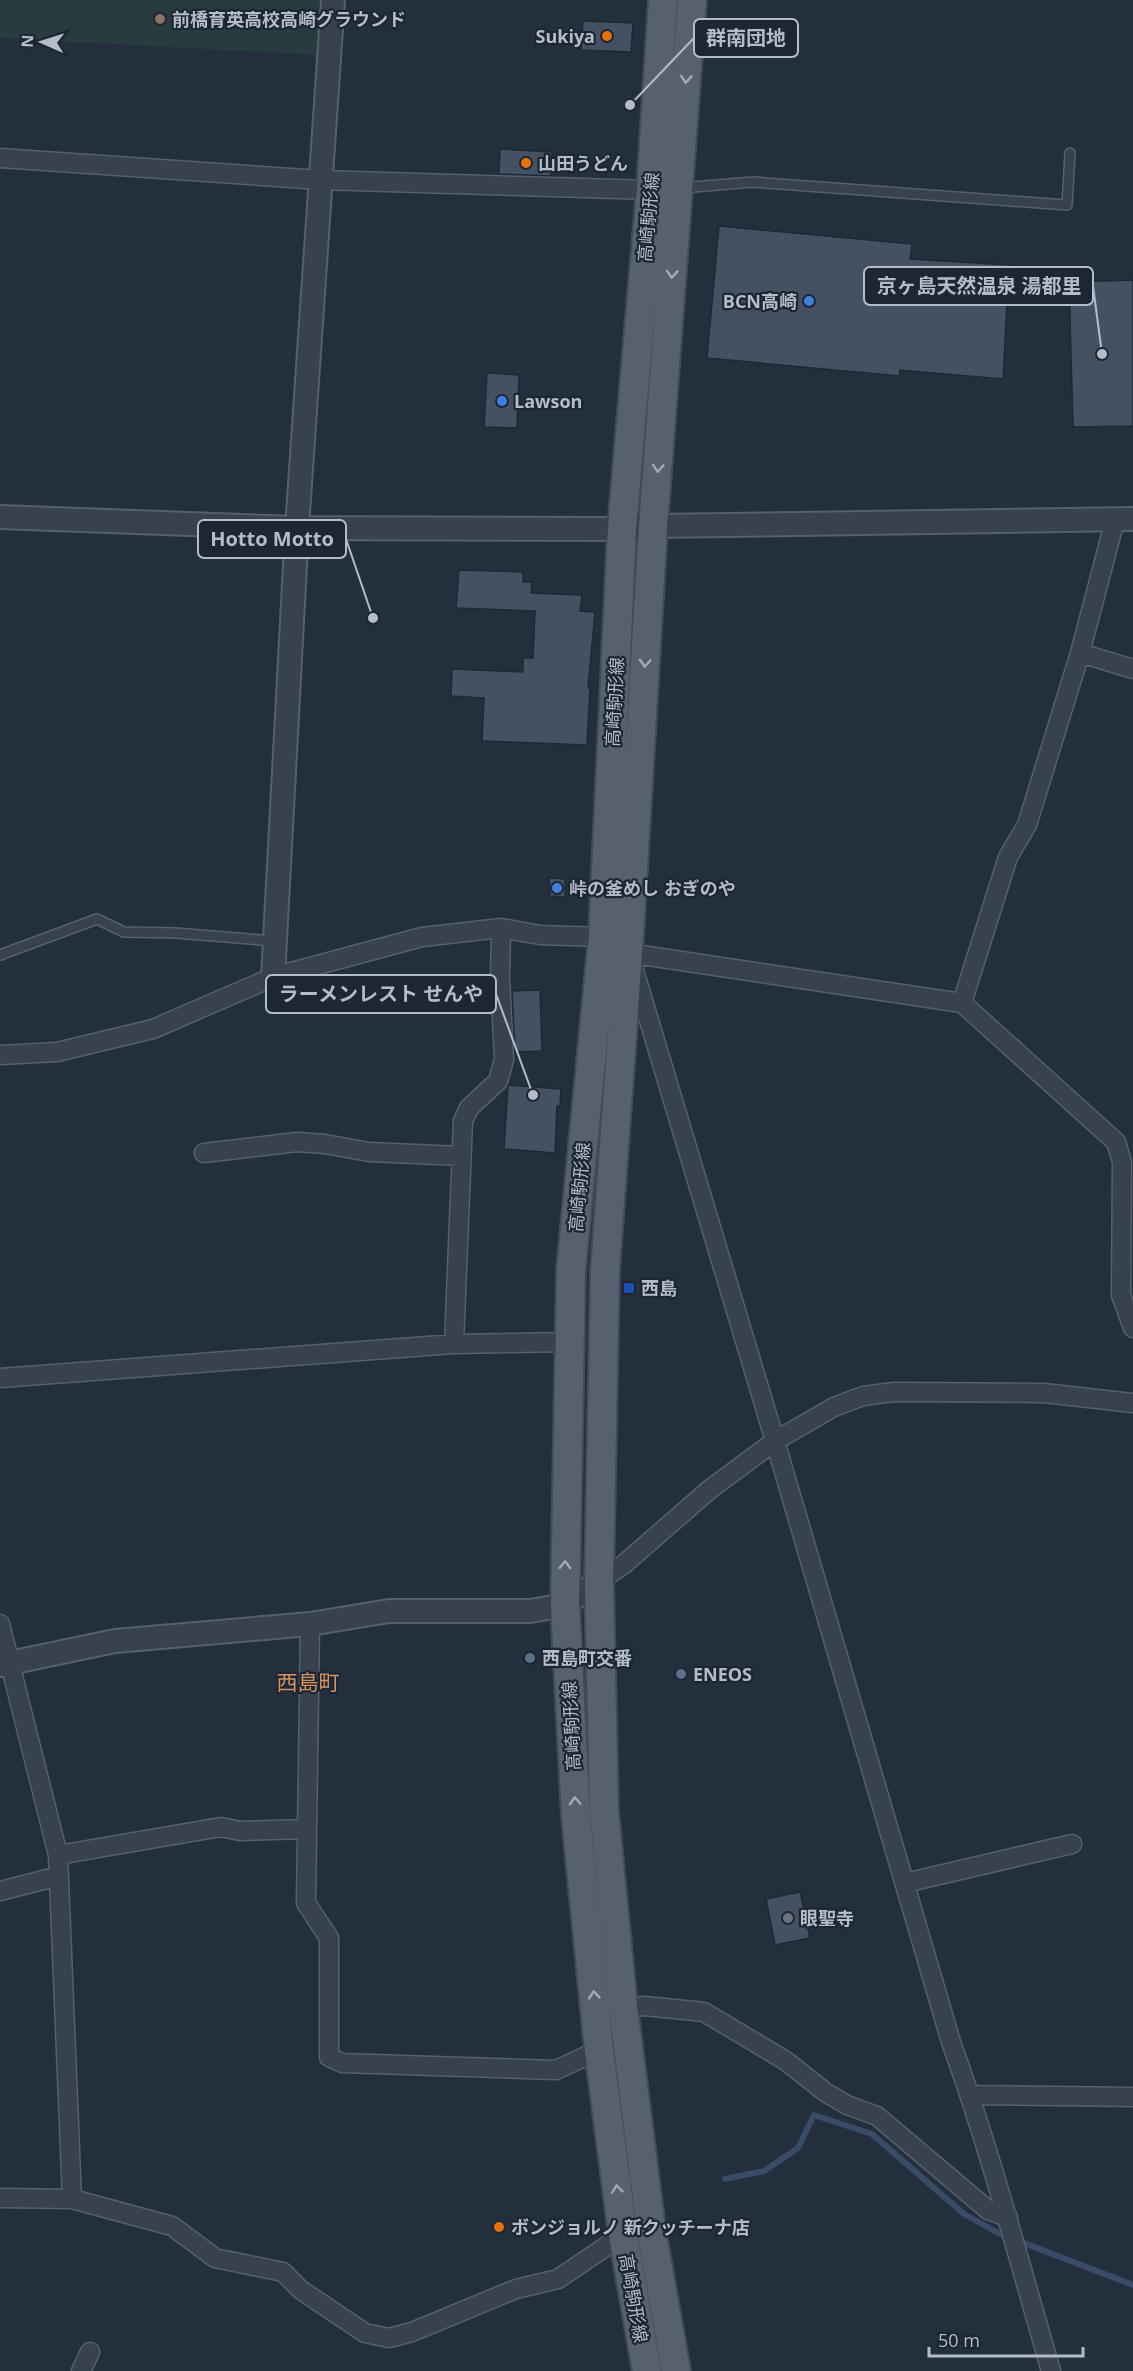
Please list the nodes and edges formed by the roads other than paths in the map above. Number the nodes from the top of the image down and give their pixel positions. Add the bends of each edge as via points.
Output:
1 (333, 0) edge
2 (663, 0) edge
3 (692, 0) edge
4 (1070, 153) dead end
5 (0, 158) edge
6 (321, 180) junction
7 (664, 189) junction
8 (0, 517) edge
9 (1124, 520) edge
10 (653, 526) junction
11 (297, 528) junction
12 (622, 529) junction
13 (1080, 653) junction
14 (1133, 669) edge
15 (501, 928) junction
16 (603, 937) junction
17 (273, 941) junction
18 (628, 953) junction
19 (0, 955) edge
20 (273, 977) junction
21 (962, 1003) junction
22 (0, 1055) edge
23 (204, 1153) dead end
24 (461, 1156) junction
25 (1133, 1329) edge
26 (570, 1342) junction
27 (454, 1344) junction
28 (0, 1377) edge
29 (1133, 1403) edge
30 (776, 1441) junction
31 (599, 1581) junction
32 (565, 1605) junction
33 (0, 1624) edge
34 (310, 1624) junction
35 (5, 1664) edge
36 (307, 1829) junction
37 (1072, 1844) dead end
38 (58, 1855) junction
39 (59, 1876) junction
40 (905, 1883) junction
41 (0, 1892) edge
42 (623, 2007) junction
43 (599, 2050) junction
44 (970, 2096) junction
45 (1133, 2097) edge
46 (0, 2198) edge
47 (72, 2199) junction
48 (1008, 2217) junction
49 (623, 2235) junction
50 (90, 2352) dead end
51 (81, 2371) edge
52 (647, 2371) edge
53 (676, 2371) edge
54 (1051, 2371) edge

1 - 6 street
2 - 7 main road, 高崎駒形線
3 -> 7 main road, 高崎駒形線
4 - 7 lane via 1067,205 753,182
5 - 6 street
6 - 7 street
6 - 11 street
7 -> 10 main road, 高崎駒形線
7 - 12 main road, 高崎駒形線
8 - 11 street
9 - 10 street
9 - 13 street
10 - 12 street
10 -> 18 main road, 高崎駒形線
11 - 12 street
11 - 17 street
12 - 16 main road, 高崎駒形線
13 - 14 street
13 - 21 street via 1027,825 1008,858
15 - 16 street via 540,935
15 - 20 street via 422,937
15 - 24 street via 504,1060 498,1082 469,1108 463,1121
16 - 18 street
16 - 26 main road, 高崎駒形線 via 572,1270
17 - 19 lane via 124,932 97,919
17 - 20 street
18 - 21 street
18 - 30 street
18 - 31 main road, 高崎駒形線 via 605,1270
20 - 22 street via 153,1029 57,1052
21 - 25 street via 1116,1142 1122,1162 1121,1295
23 - 24 street via 297,1142 385,1154
24 - 27 street
26 - 27 street
32 -> 26 main road, 高崎駒形線
27 - 28 street
29 - 30 street via 1044,1393 863,1395
30 - 31 street via 709,1490
30 - 40 street
31 - 32 street
31 - 42 main road, 高崎駒形線 via 604,1811
32 - 34 street via 530,1611 389,1611
43 -> 32 main road, 高崎駒形線 via 576,1816
33 - 35 street
34 - 35 street via 115,1641
34 - 36 street
35 - 38 street
36 - 38 street via 240,1831 221,1827
36 - 43 street via 306,1903 329,1938 329,2057 342,2063 556,2070
37 - 40 street
38 - 39 street
39 - 41 street
39 - 47 street
40 - 44 street
42 - 48 street via 704,2012 786,2061 825,2092 877,2116 988,2210
42 - 53 main road, 高崎駒形線 via 651,2229
49 -> 43 main road, 高崎駒形線
44 - 45 street
44 - 48 street
46 - 47 street
47 - 49 street via 172,2226 215,2258 283,2272 301,2290 365,2333 389,2337 412,2332 516,2289 558,2279
48 - 54 street
49 - 52 main road, 高崎駒形線
50 - 51 street

